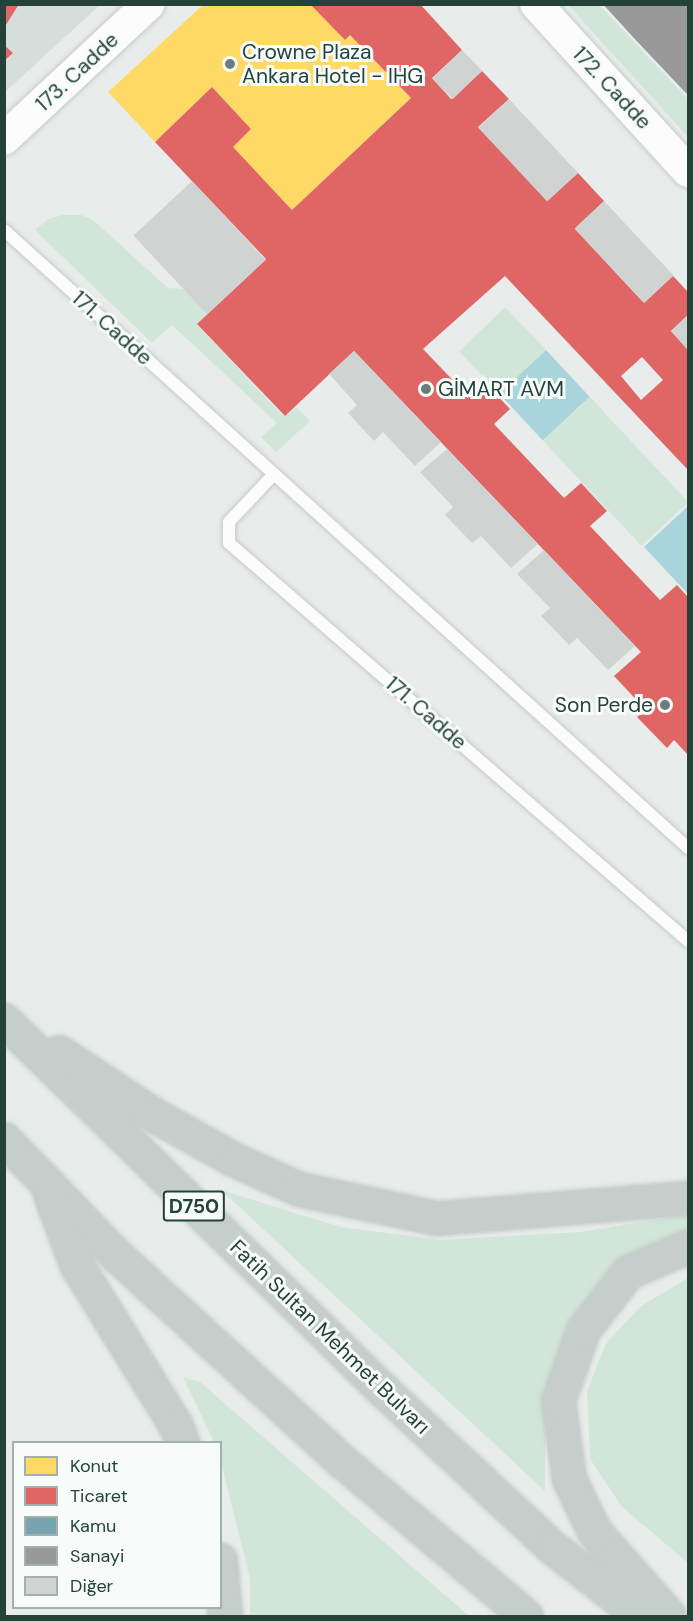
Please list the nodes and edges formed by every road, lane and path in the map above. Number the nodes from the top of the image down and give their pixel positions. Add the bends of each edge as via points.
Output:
1 (149, 4) edge
2 (536, 4) edge
3 (4, 139) edge
4 (688, 171) edge
5 (4, 230) edge
6 (274, 474) junction
7 (688, 848) edge
8 (688, 941) edge
9 (4, 1019) edge
10 (4, 1139) edge
11 (46, 1181) junction
12 (688, 1198) edge
13 (688, 1246) edge
14 (181, 1441) edge
15 (222, 1583) edge
16 (225, 1617) edge
17 (526, 1617) edge
18 (640, 1617) edge
19 (669, 1617) edge

1 - 3 street, 173. Cadde
2 - 4 street, 172. Cadde
5 - 6 lane, 171. Cadde
6 - 7 lane, 171. Cadde
6 - 8 lane, 171. Cadde via 229,522 229,543
9 - 12 highway via 154,1115 299,1189 437,1218
9 - 18 highway, Fatih Sultan Mehmet Bulvarı / D750 via 384,1391 552,1546
10 - 11 highway
11 - 14 highway via 76,1264 177,1426
11 - 17 highway via 115,1254 343,1462
13 - 19 highway via 628,1272 583,1330 558,1401 569,1479 594,1531
15 - 16 highway

